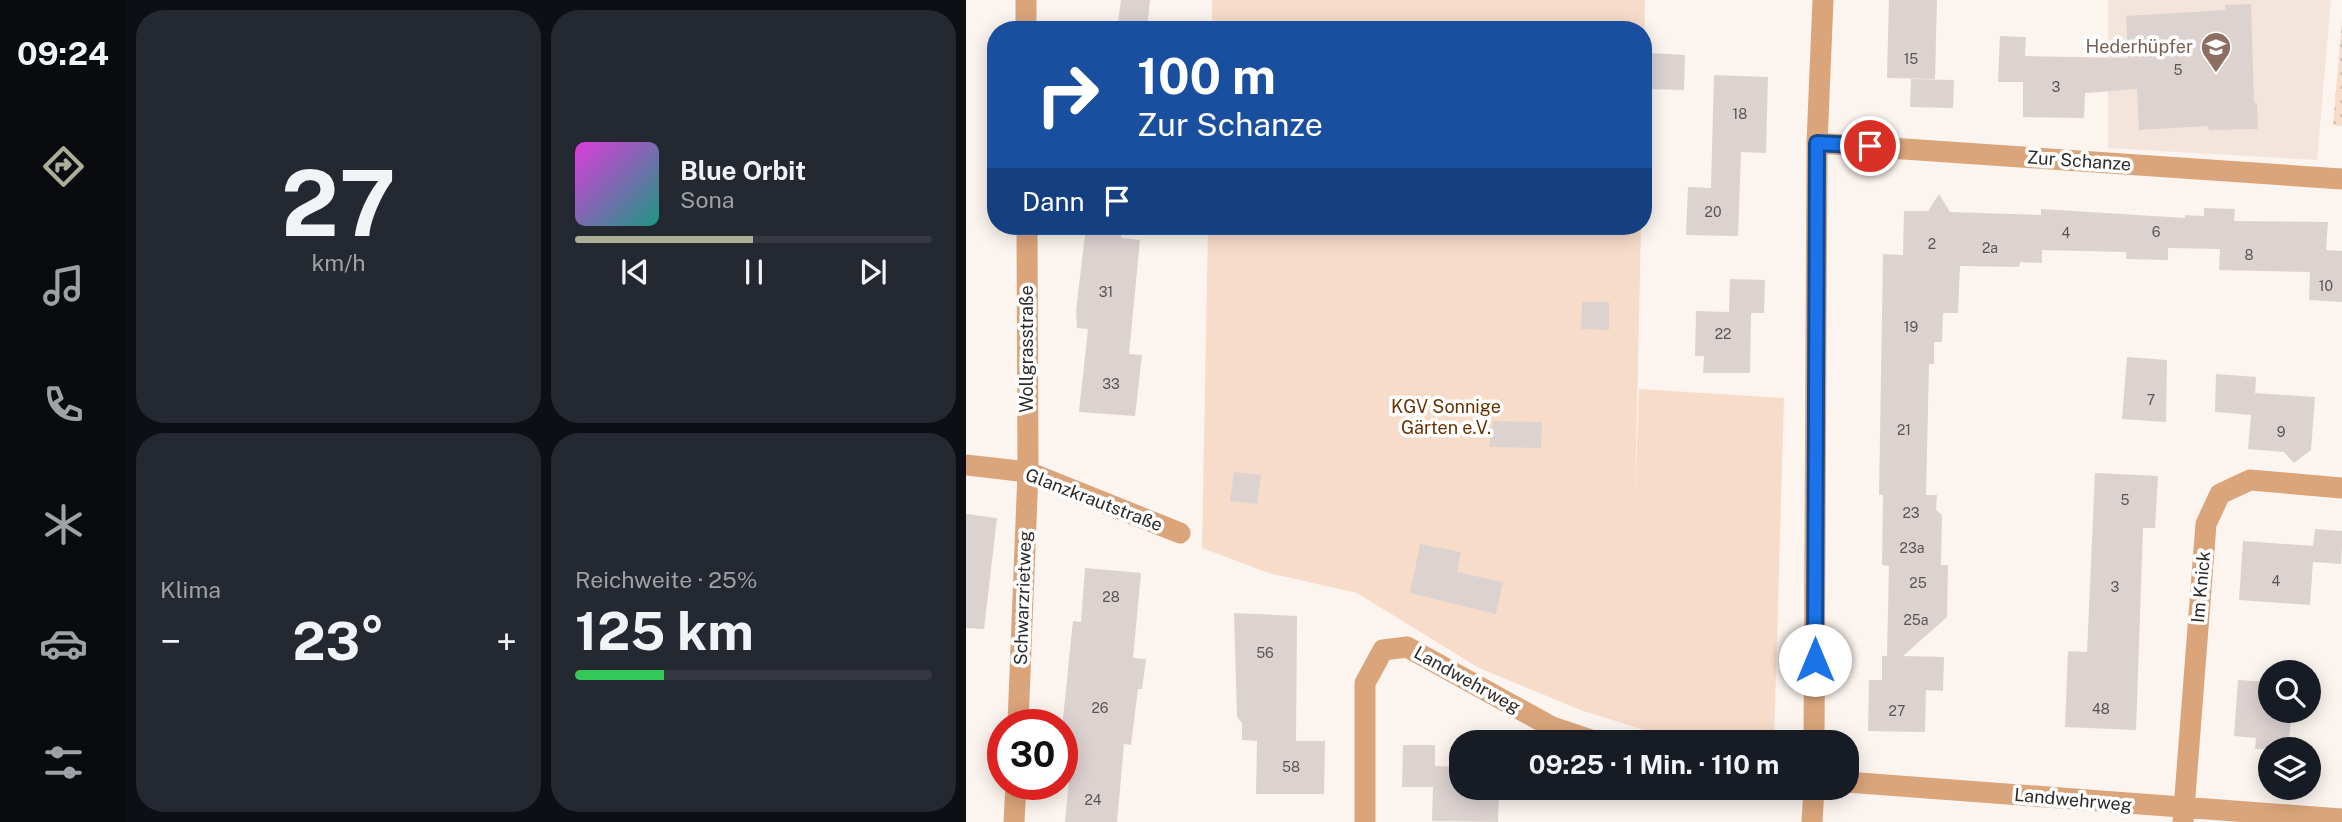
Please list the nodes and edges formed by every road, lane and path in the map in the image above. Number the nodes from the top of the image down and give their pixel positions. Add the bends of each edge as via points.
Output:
1 (1026, 0) edge
2 (1823, 0) edge
3 (1026, 21) edge
4 (1817, 143) junction
5 (2342, 179) edge
6 (1027, 235) edge
7 (966, 465) edge
8 (1028, 472) junction
9 (2342, 488) edge
10 (1180, 533) dead end
11 (1019, 709) edge
12 (1561, 730) edge
13 (1814, 730) edge
14 (1859, 783) edge
15 (1015, 800) edge
16 (1813, 800) edge
17 (2183, 816) edge
18 (2342, 819) edge
19 (1014, 822) edge
20 (1365, 822) edge
21 (1812, 822) edge

1 - 3 street
2 - 4 street
4 - 5 street, Zur Schanze
4 - 13 street
6 - 8 street, Wollgrasstraße
7 - 8 street, Glanzkrautstraße
8 - 10 street, Glanzkrautstraße
8 - 11 street, Schwarzrietweg
9 - 17 street, Im Knick via 2250,480 2220,494 2206,524
12 - 20 street, Landwehrweg via 1407,647 1383,650 1365,682
14 - 17 street, Landwehrweg
15 - 19 street
16 - 21 street
17 - 18 street, Landwehrweg

